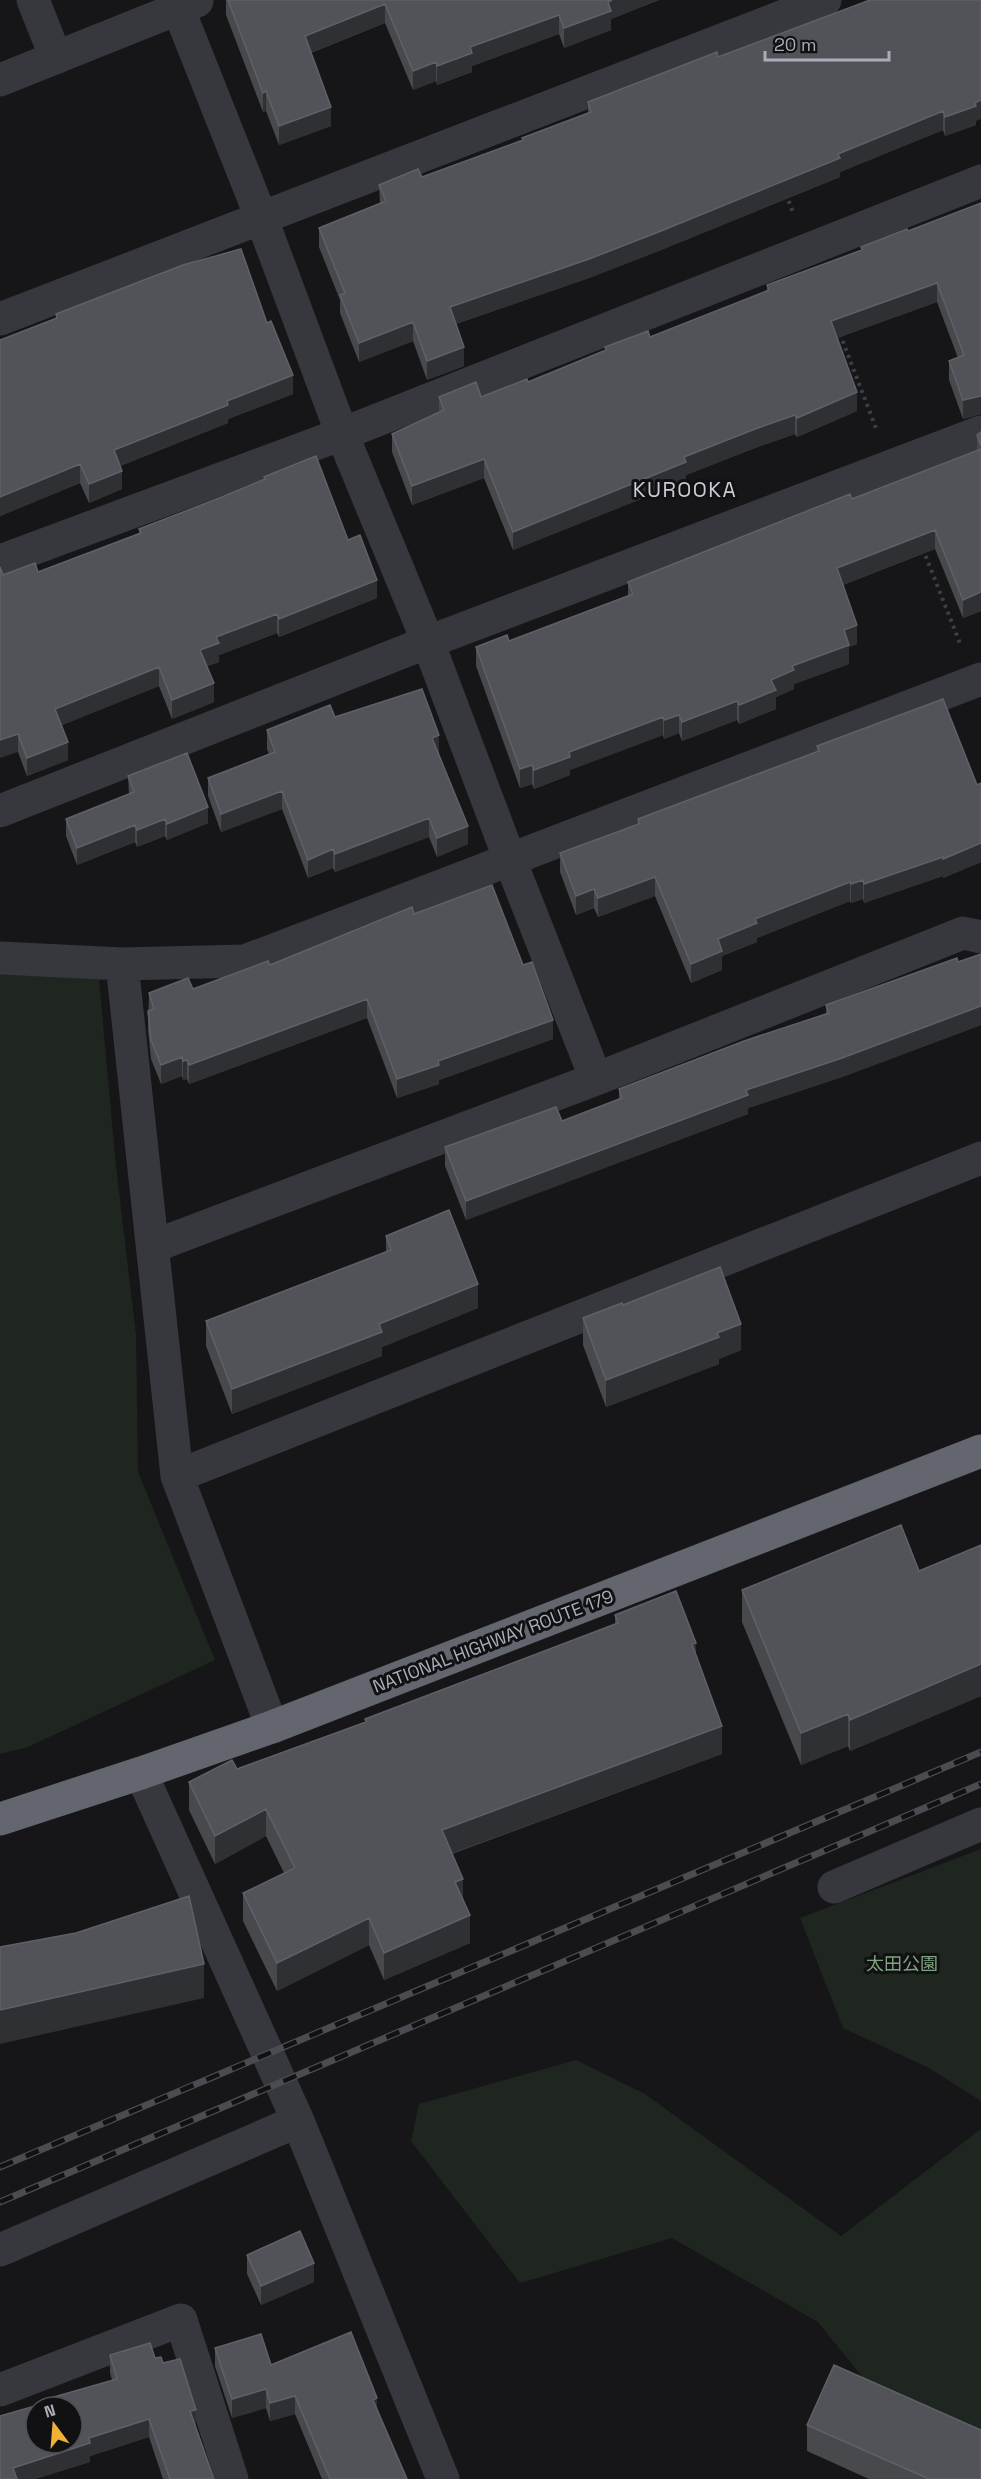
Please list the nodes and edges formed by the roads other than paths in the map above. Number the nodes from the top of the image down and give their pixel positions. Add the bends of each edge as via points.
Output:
1 (33, 0) edge
2 (825, 0) edge
3 (188, 4) edge
4 (56, 58) junction
5 (0, 80) edge
6 (981, 181) edge
7 (261, 217) junction
8 (0, 319) edge
9 (981, 432) edge
10 (342, 434) junction
11 (0, 561) edge
12 (428, 642) junction
13 (979, 686) edge
14 (0, 811) edge
15 (510, 860) junction
16 (981, 937) edge
17 (0, 958) edge
18 (122, 964) junction
19 (596, 1079) junction
20 (981, 1158) edge
21 (154, 1246) junction
22 (981, 1451) edge
23 (177, 1476) junction
24 (272, 1727) junction
25 (141, 1773) junction
26 (0, 1818) edge
27 (981, 1824) edge
28 (834, 1887) dead end
29 (298, 2121) junction
30 (0, 2250) edge
31 (0, 2390) edge
32 (232, 2479) edge
33 (443, 2479) edge

1 - 4 street
2 - 7 street
3 - 4 street
3 - 7 street
4 - 5 street
6 - 10 street
7 - 8 street
7 - 10 street
9 - 12 street
10 - 11 street
10 - 12 street
12 - 14 street
12 - 15 street
13 - 15 street
15 - 18 street via 245,961
15 - 19 street
16 - 19 street via 963,933
17 - 18 street
18 - 21 street
19 - 21 street
20 - 23 street
21 - 23 street
22 - 24 highway, NATIONAL HIGHWAY ROUTE 179
23 - 24 street
24 - 25 highway, NATIONAL HIGHWAY ROUTE 179
25 - 26 highway, NATIONAL HIGHWAY ROUTE 179
25 - 29 street
27 - 28 street
29 - 30 street
29 - 33 street
31 - 32 street via 182,2320

